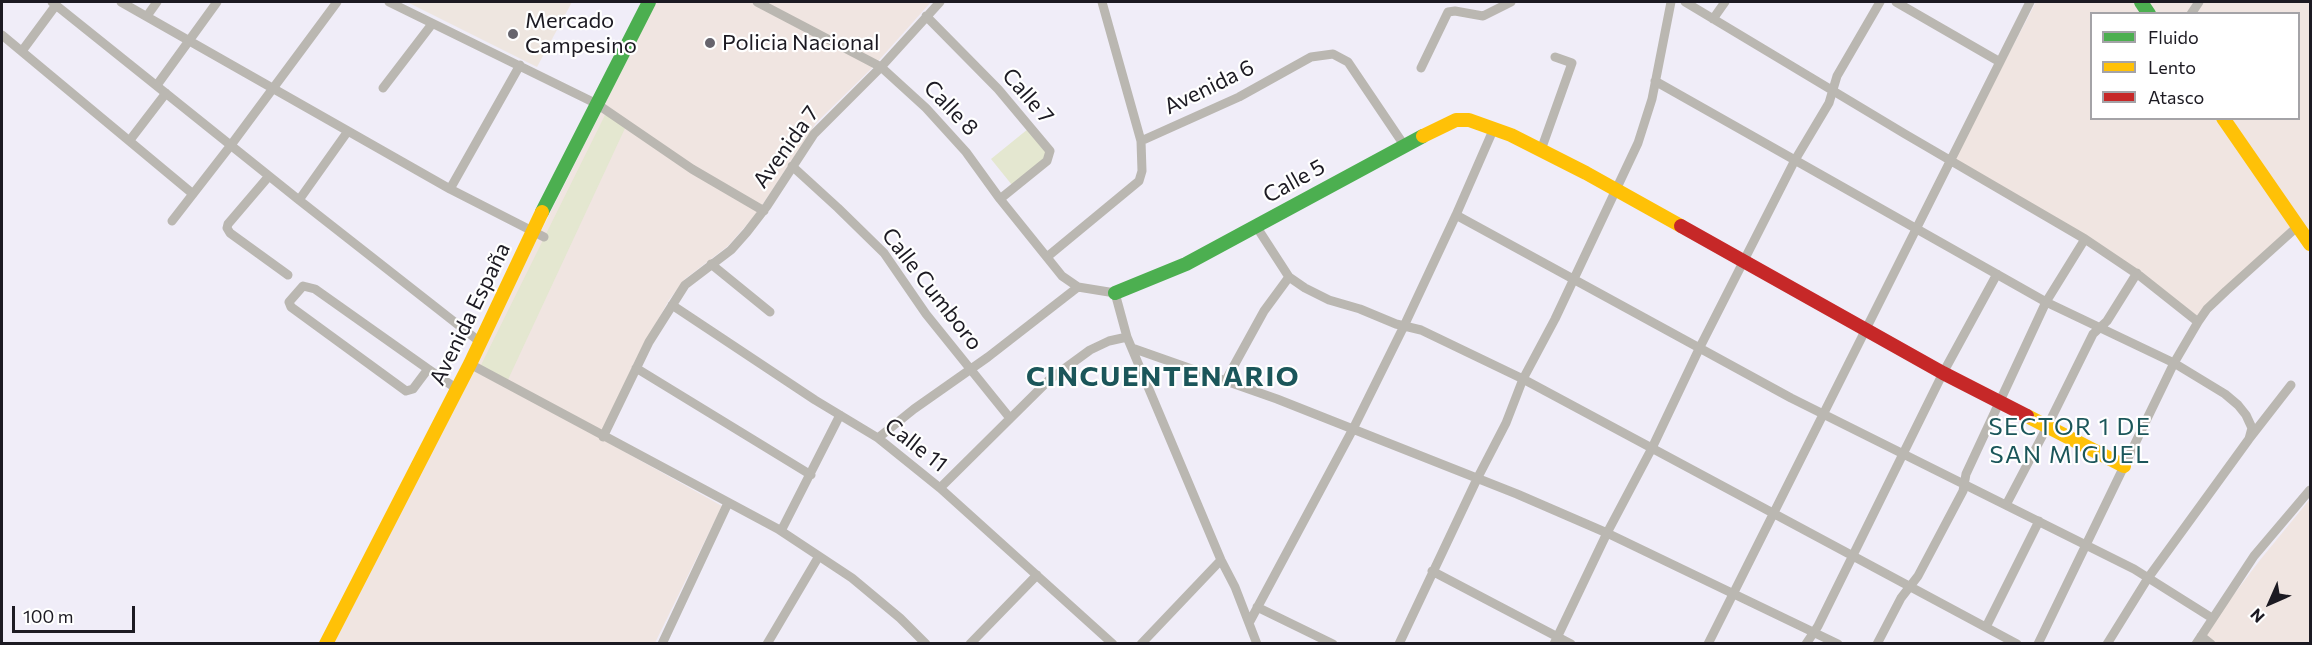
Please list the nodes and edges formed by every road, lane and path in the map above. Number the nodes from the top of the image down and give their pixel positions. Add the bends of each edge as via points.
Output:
1 (121, 2) edge
2 (157, 2) edge
3 (217, 2) edge
4 (337, 2) edge
5 (389, 2) edge
6 (648, 2) edge
7 (661, 2) edge
8 (757, 2) edge
9 (940, 2) edge
10 (1102, 2) edge
11 (1511, 2) edge
12 (1671, 2) edge
13 (1685, 2) edge
14 (1725, 2) edge
15 (1880, 2) edge
16 (1896, 2) edge
17 (2030, 2) edge
18 (54, 3) edge
19 (147, 16) junction
20 (926, 16) junction
21 (1713, 19) junction
22 (432, 24) junction
23 (2, 35) edge
24 (190, 41) junction
25 (22, 51) junction
26 (1555, 57) dead end
27 (2000, 62) junction
28 (520, 65) junction
29 (881, 67) junction
30 (1421, 68) dead end
31 (1655, 81) junction
32 (157, 85) junction
33 (273, 88) junction
34 (383, 88) dead end
35 (1833, 91) junction
36 (166, 93) junction
37 (602, 107) junction
38 (2224, 120) edge
39 (1494, 128) junction
40 (348, 131) junction
41 (130, 140) junction
42 (1141, 141) junction
43 (231, 145) junction
44 (1404, 145) junction
45 (1541, 150) junction
46 (1795, 160) junction
47 (1950, 160) junction
48 (792, 166) junction
49 (269, 176) junction
50 (450, 189) junction
51 (1617, 190) junction
52 (193, 194) junction
53 (299, 200) junction
54 (1000, 200) junction
55 (764, 211) junction
56 (1456, 215) junction
57 (172, 221) dead end
58 (1256, 226) junction
59 (2298, 226) junction
60 (1916, 228) junction
61 (538, 234) junction
62 (2085, 239) junction
63 (2310, 244) edge
64 (1047, 257) junction
65 (1745, 261) junction
66 (711, 264) junction
67 (2137, 273) junction
68 (1997, 274) junction
69 (288, 275) dead end
70 (1289, 277) junction
71 (1574, 279) junction
72 (1078, 287) junction
73 (1115, 293) junction
74 (2046, 302) junction
75 (672, 305) junction
76 (770, 312) dead end
77 (2198, 322) junction
78 (1404, 326) junction
79 (2099, 327) junction
80 (1864, 329) junction
81 (1128, 337) junction
82 (480, 342) junction
83 (1700, 347) junction
84 (1132, 348) junction
85 (2174, 363) junction
86 (475, 367) junction
87 (636, 368) junction
88 (428, 369) junction
89 (970, 369) junction
90 (1943, 373) junction
91 (1226, 380) junction
92 (1523, 380) junction
93 (2291, 386) dead end
94 (457, 389) junction
95 (2001, 403) junction
96 (1822, 413) junction
97 (840, 415) junction
98 (1010, 417) junction
99 (2048, 427) junction
100 (1353, 429) junction
101 (603, 437) junction
102 (878, 438) junction
103 (2249, 439) junction
104 (1652, 448) junction
105 (1904, 453) junction
106 (2124, 466) junction
107 (811, 476) junction
108 (1477, 479) junction
109 (1964, 483) junction
110 (940, 488) junction
111 (2310, 490) edge
112 (728, 503) junction
113 (2006, 505) junction
114 (1773, 513) junction
115 (2040, 521) junction
116 (782, 531) junction
117 (1607, 533) junction
118 (2086, 543) junction
119 (819, 556) junction
120 (1853, 556) junction
121 (1221, 560) junction
122 (1432, 571) junction
123 (1037, 575) junction
124 (2148, 578) junction
125 (1909, 587) junction
126 (1732, 593) junction
127 (1257, 607) junction
128 (2212, 618) junction
129 (1249, 623) junction
130 (1986, 627) junction
131 (1814, 632) junction
132 (1556, 640) edge
133 (2198, 640) edge
134 (2014, 643) edge
135 (326, 644) edge
136 (339, 644) edge
137 (662, 644) edge
138 (767, 644) edge
139 (926, 644) edge
140 (970, 644) edge
141 (1113, 644) edge
142 (1141, 644) edge
143 (1257, 644) edge
144 (1333, 644) edge
145 (1399, 644) edge
146 (1571, 644) edge
147 (1707, 644) edge
148 (1806, 644) edge
149 (1838, 644) edge
150 (1877, 644) edge
151 (2038, 644) edge
152 (2107, 644) edge
153 (2211, 644) edge

1 - 19 street
2 - 19 street
3 - 24 street
4 - 33 street
5 - 22 street
6 - 37 main road, Avenida España
7 - 37 main road, Avenida España
8 - 29 street, Calle 8
9 - 20 street, Avenida 7
10 - 42 street
11 - 30 street via 1483,16 1448,12
12 - 31 street
13 - 21 street
14 - 21 street
15 - 35 street via 1837,76
16 - 27 street
17 - 27 street
18 - 25 street
18 - 32 street
19 - 24 street
20 - 29 street, Avenida 7
20 - 54 street, Calle 7 via 998,89 1050,151 1047,161
21 - 35 street
22 - 28 street
22 - 34 street
23 - 25 street
24 - 32 street
24 - 33 street
25 - 41 street
26 - 45 street via 1572,63
27 - 47 street
28 - 37 street
28 - 50 street
29 - 48 street, Avenida 7 via 826,121
29 - 54 street, Calle 8 via 966,152
31 - 46 street
31 - 51 street via 1638,143
32 - 36 street
33 - 40 street
33 - 43 street
35 - 46 street
35 - 47 street
36 - 41 street
36 - 43 street
37 - 55 street via 692,169
37 - 61 main road, Avenida España
38 - 59 main road
39 - 44 main road, Calle 5 via 1456,120
39 - 45 main road, Calle 5
39 - 56 street
40 - 50 street
40 - 53 street
41 - 52 street
42 - 44 street, Avenida 6 via 1239,97 1311,57 1333,54 1348,62
42 - 64 street via 1139,181
43 - 49 street
43 - 52 street
44 - 58 main road, Calle 5
45 - 51 main road, Calle 5
46 - 60 street
46 - 65 street
47 - 60 street
47 - 62 street
48 - 55 street, Avenida 7
48 - 89 street, Calle Cumboro via 884,253
49 - 53 street
49 - 69 street via 228,228
50 - 61 street
51 - 65 main road, Calle 5
51 - 71 street
52 - 57 street
53 - 82 street
54 - 64 street, Calle 8
55 - 66 street, Avenida 7 via 731,250
56 - 71 street
56 - 78 street
58 - 70 street
58 - 73 main road, Calle 5 via 1186,264
59 - 63 main road
59 - 77 street
60 - 68 street
60 - 80 street
61 - 82 main road, Avenida España
61 - 86 main road, Avenida España
62 - 67 street
62 - 74 street
64 - 72 street, Calle 8 via 1062,276
65 - 80 main road, Calle 5
65 - 83 street
66 - 75 street, Avenida 7 via 685,285
66 - 76 street
67 - 77 street
67 - 79 street via 2107,321
68 - 74 street
68 - 90 street
70 - 78 street via 1322,297
70 - 91 street via 1264,311
71 - 83 street
71 - 92 street
72 - 73 street
72 - 89 street
73 - 81 street
74 - 79 street
74 - 95 street
75 - 87 street, Avenida 7
75 - 97 street, Calle 11
77 - 85 street
78 - 92 street via 1421,330
78 - 100 street
79 - 85 street
79 - 99 street
80 - 90 main road, Calle 5
80 - 96 street
81 - 84 street
81 - 98 street via 1109,341 1079,357
82 - 86 main road, Avenida España
83 - 96 street
83 - 104 street
84 - 91 street
84 - 121 street
85 - 103 street via 2238,405 2252,428
85 - 106 street
86 - 94 main road, Avenida España
86 - 101 street
86 - 136 main road, Avenida España
87 - 101 street, Avenida 7
87 - 107 street
88 - 88 street via 315,289 303,286 289,302 406,391
88 - 94 street
89 - 98 street, Calle Cumboro
89 - 102 street
90 - 95 main road, Calle 5
90 - 105 street
91 - 100 street
92 - 104 street
92 - 108 street
93 - 103 street
94 - 135 main road, Avenida España
95 - 99 main road, Calle 5
95 - 109 street
96 - 105 street
96 - 114 street
97 - 102 street, Calle 11
97 - 107 street
98 - 110 street
99 - 106 main road, Calle 5
99 - 113 street
100 - 108 street
100 - 127 street
101 - 112 street
102 - 110 street, Calle 11
103 - 124 street
104 - 114 street
104 - 117 street
105 - 109 street
105 - 120 street
106 - 118 street
107 - 116 street
108 - 117 street
108 - 122 street
109 - 113 street
109 - 125 street
110 - 123 street, Calle 11
111 - 128 street via 2254,556
112 - 116 street
112 - 137 street
113 - 115 street
114 - 120 street
114 - 126 street
115 - 118 street
115 - 130 street
116 - 119 street
117 - 126 street
117 - 132 street
118 - 124 street
118 - 151 street
119 - 138 street
119 - 139 street via 852,578
120 - 125 street
120 - 131 street
121 - 129 street
121 - 142 street
122 - 132 street
122 - 145 street
123 - 140 street
123 - 141 street, Calle 11
124 - 128 street
124 - 152 street
125 - 130 street
125 - 150 street
126 - 131 street
126 - 147 street
127 - 129 street
127 - 144 street
128 - 133 street
129 - 143 street
130 - 134 street
131 - 148 street
131 - 149 street
132 - 146 street
133 - 153 street

